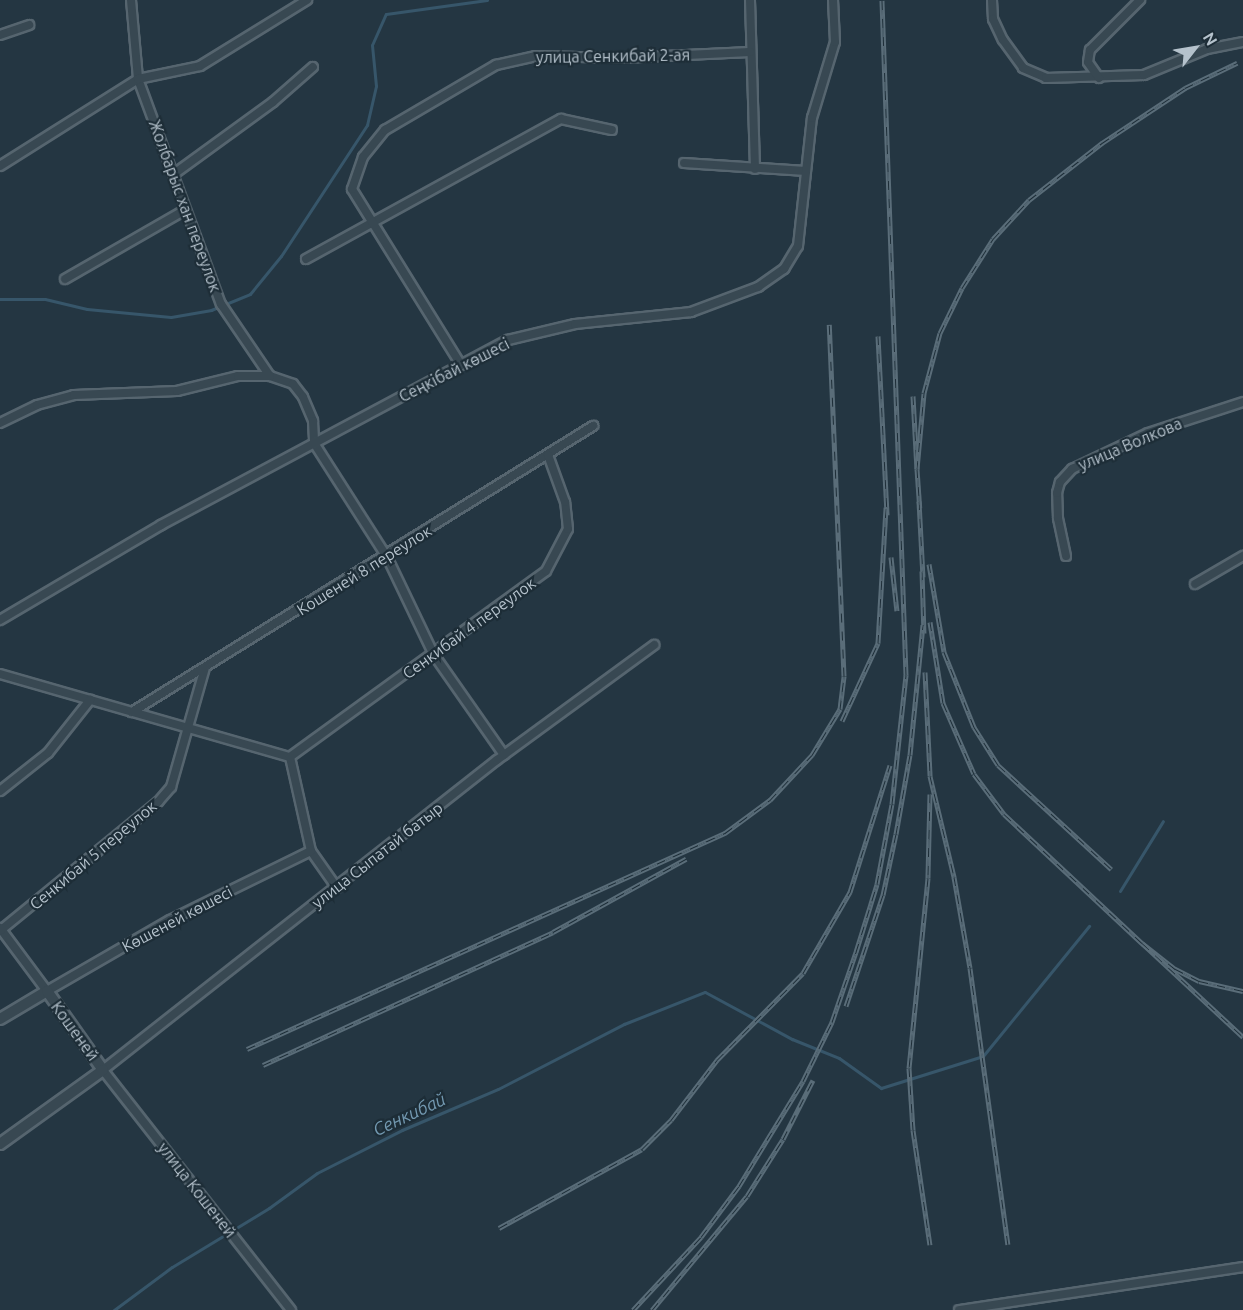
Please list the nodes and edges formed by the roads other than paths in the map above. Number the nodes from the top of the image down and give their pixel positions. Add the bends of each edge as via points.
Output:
1 (131, 0) edge
2 (307, 0) edge
3 (750, 0) edge
4 (833, 0) edge
5 (992, 0) edge
6 (1140, 0) edge
7 (29, 24) dead end
8 (0, 35) edge
9 (1243, 42) edge
10 (750, 52) junction
11 (313, 67) dead end
12 (1099, 78) junction
13 (138, 79) junction
14 (612, 130) dead end
15 (684, 164) dead end
16 (0, 166) edge
17 (755, 169) junction
18 (806, 171) junction
19 (174, 174) junction
20 (185, 210) junction
21 (373, 220) junction
22 (306, 259) dead end
23 (65, 279) dead end
24 (461, 365) junction
25 (270, 376) junction
26 (1243, 402) edge
27 (0, 423) edge
28 (593, 426) dead end
29 (314, 443) junction
30 (548, 455) junction
31 (1066, 556) dead end
32 (1243, 556) edge
33 (387, 557) junction
34 (1195, 584) dead end
35 (0, 620) edge
36 (654, 645) dead end
37 (434, 655) junction
38 (205, 668) junction
39 (0, 674) edge
40 (90, 700) junction
41 (132, 712) junction
42 (186, 727) junction
43 (504, 754) junction
44 (290, 757) junction
45 (0, 791) edge
46 (311, 851) junction
47 (337, 888) junction
48 (1, 929) edge
49 (47, 992) junction
50 (0, 1018) edge
51 (103, 1070) junction
52 (0, 1144) edge
53 (1243, 1267) edge
54 (291, 1310) edge
55 (959, 1310) edge

1 - 13 street, Жолбарыс хан переулок
2 - 13 street via 200,66
3 - 10 street
4 - 18 street, Сеңкібай көшесі via 835,42 812,118
5 - 12 street via 993,19 1023,68 1046,78
6 - 12 street via 1090,50 1088,62
7 - 8 street
9 - 12 street via 1207,49 1144,75
10 - 17 street
10 - 21 street, улица Сенкибай 2-ая via 622,58 536,56 496,65 385,130 363,157 352,189
11 - 19 street via 273,102
13 - 16 street
13 - 19 street, Жолбарыс хан переулок
14 - 21 street via 561,119 453,181
15 - 17 street
17 - 18 street
18 - 24 street, Сеңкібай көшесі via 798,246 784,269 758,287 691,312 575,324 508,340
19 - 20 street, Жолбарыс хан переулок
20 - 23 street
20 - 25 street, Жолбарыс хан переулок via 221,304
21 - 22 street
21 - 24 street, улица Сенкибай 2-ая
24 - 29 street, Сеңкібай көшесі
25 - 27 street via 238,376 177,391 74,395 37,405
25 - 29 street via 293,384 303,397 313,421
26 - 31 street, улица Волкова via 1148,433 1072,469 1060,482 1057,493
28 - 30 street, Кошеней 8 переулок
29 - 33 street
29 - 35 street, Сеңкібай көшесі via 161,525
30 - 33 street, Кошеней 8 переулок
30 - 37 street, Сенкибай 4 переулок via 565,502 568,529 546,571
32 - 34 street
33 - 37 street
33 - 38 street, Кошеней 8 переулок
36 - 43 street, улица Сыпатай батыр
37 - 43 street
37 - 44 street, Сенкибай 4 переулок
38 - 41 street, Кошеней 8 переулок
38 - 42 street, Сенкибай 5 переулок
39 - 40 street
40 - 41 street
40 - 45 street via 48,753
41 - 42 street
42 - 44 street
42 - 48 street, Сенкибай 5 переулок via 171,787 158,802
43 - 47 street, улица Сыпатай батыр
44 - 46 street
46 - 47 street
46 - 49 street, Көшеней көшесі via 170,920
47 - 51 street, улица Сыпатай батыр
48 - 49 street
49 - 50 street
49 - 51 street, Кошеней
51 - 52 street
51 - 54 street, улица Кошеней
53 - 55 street

